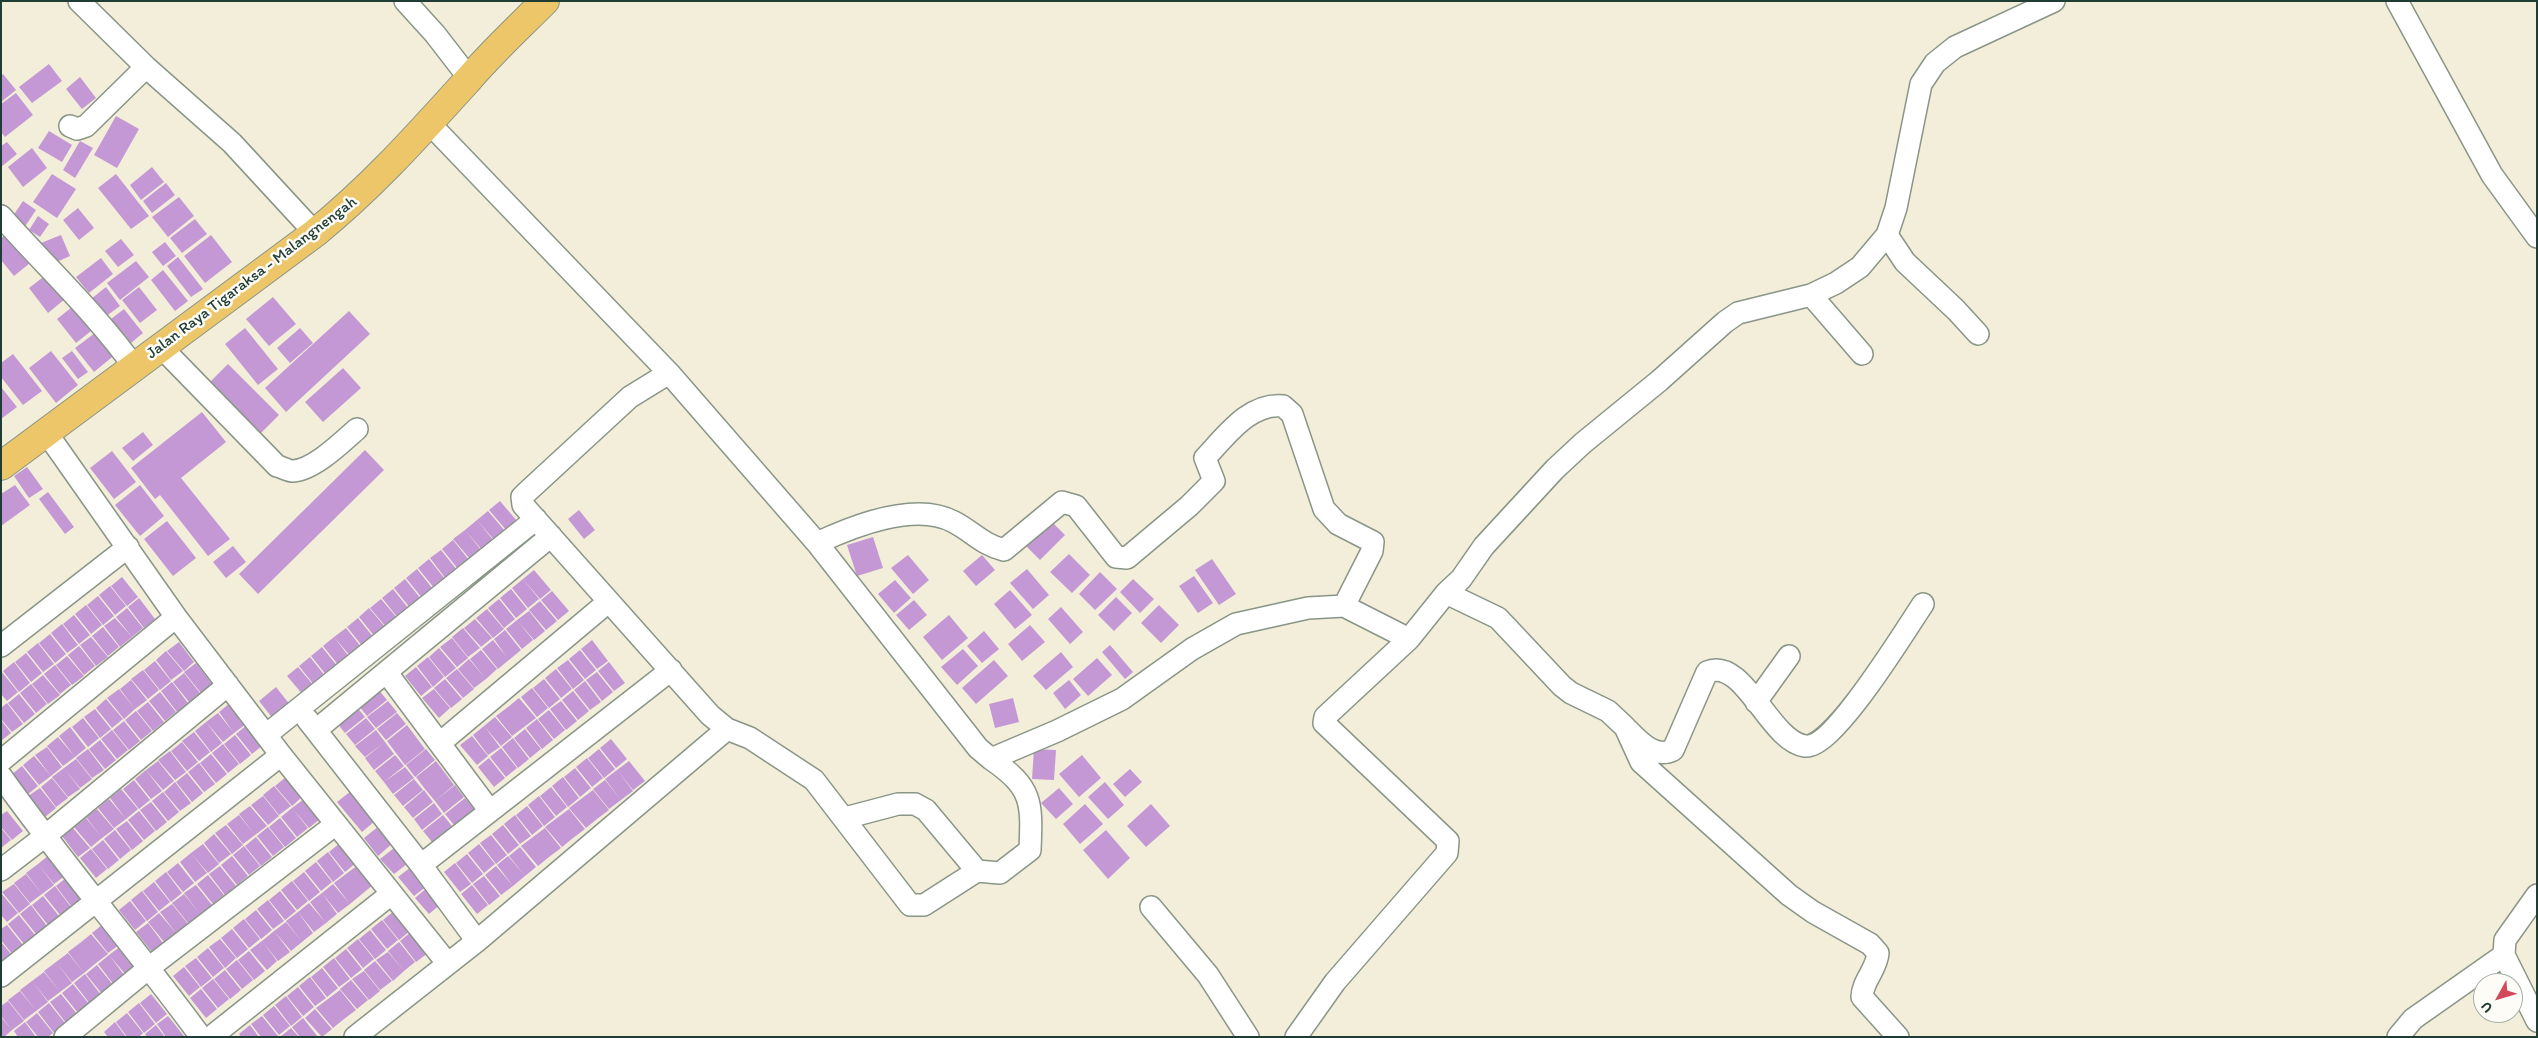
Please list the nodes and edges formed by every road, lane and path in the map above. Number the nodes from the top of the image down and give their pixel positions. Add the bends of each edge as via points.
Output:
1 (78, 1) edge
2 (405, 1) edge
3 (545, 1) edge
4 (2054, 1) edge
5 (2397, 1) edge
6 (146, 67) junction
7 (469, 78) junction
8 (430, 124) junction
9 (70, 126) dead end
10 (1, 216) edge
11 (315, 233) junction
12 (1887, 235) junction
13 (2537, 237) edge
14 (1810, 295) junction
15 (1978, 334) dead end
16 (162, 348) junction
17 (1862, 354) dead end
18 (134, 368) junction
19 (669, 373) junction
20 (357, 429) dead end
21 (46, 432) junction
22 (1, 466) edge
23 (536, 519) junction
24 (551, 536) junction
25 (816, 542) junction
26 (128, 547) junction
27 (1446, 593) junction
28 (608, 602) junction
29 (1922, 604) dead end
30 (1344, 606) junction
31 (176, 617) junction
32 (1409, 639) junction
33 (1, 646) edge
34 (1789, 656) dead end
35 (671, 670) junction
36 (387, 673) junction
37 (228, 684) junction
38 (1756, 702) junction
39 (300, 710) junction
40 (1625, 727) junction
41 (727, 729) junction
42 (316, 730) junction
43 (266, 735) junction
44 (440, 743) junction
45 (281, 755) junction
46 (991, 760) junction
47 (1, 761) edge
48 (1, 776) edge
49 (490, 811) junction
50 (845, 818) junction
51 (336, 824) junction
52 (44, 837) junction
53 (421, 865) junction
54 (1, 870) edge
55 (977, 871) junction
56 (391, 894) junction
57 (2537, 895) edge
58 (96, 901) junction
59 (1151, 907) dead end
60 (477, 941) junction
61 (2504, 955) junction
62 (448, 964) junction
63 (150, 967) junction
64 (1, 976) edge
65 (2537, 1020) edge
66 (65, 1037) edge
67 (200, 1037) edge
68 (211, 1037) edge
69 (356, 1037) edge
70 (1248, 1037) edge
71 (1296, 1037) edge
72 (1898, 1037) edge
73 (2398, 1037) edge

1 - 6 street
2 - 7 street via 436,34
3 - 7 main road, Jalan Raya Tigaraksa - Malangnengah
4 - 12 street via 1955,47 1935,63 1921,84 1896,208
5 - 13 street via 2492,175
6 - 9 street via 86,126 77,129
6 - 11 street via 232,143
7 - 8 main road, Jalan Raya Tigaraksa - Malangnengah
8 - 11 main road, Jalan Raya Tigaraksa - Malangnengah via 358,198
8 - 19 street
10 - 18 street via 100,321
11 - 16 main road, Jalan Raya Tigaraksa - Malangnengah
12 - 14 street via 1860,268 1836,284
12 - 15 street via 1905,262
14 - 17 street
14 - 27 street via 1738,313 1725,322 1555,469
16 - 18 main road, Jalan Raya Tigaraksa - Malangnengah
16 - 20 street via 277,466 293,471 308,466 332,452
18 - 21 main road, Jalan Raya Tigaraksa - Malangnengah
19 - 23 street via 630,397 522,497 523,505
19 - 25 street
21 - 22 main road, Jalan Raya Tigaraksa - Malangnengah
21 - 26 street
23 - 24 street
23 - 39 street
24 - 28 street
24 - 36 street
25 - 30 street via 856,525 892,516 929,515 953,521 990,547 1004,550 1062,502 1068,502 1076,506 1116,556 1127,558 1214,481 1205,458 1246,417 1261,407 1283,406 1292,414 1324,509 1338,524 1373,542 1372,551
25 - 46 street via 978,748
26 - 31 street
26 - 33 street
27 - 32 street
27 - 40 street via 1498,618 1570,693 1608,710
28 - 35 street
28 - 44 street
29 - 38 street via 1871,683 1816,745 1805,746 1792,740
30 - 32 street
30 - 46 street via 1308,608 1236,624 1192,649 1122,699
31 - 37 street
31 - 47 street
32 - 71 street via 1325,717 1324,723 1448,841 1449,847 1335,982
34 - 38 street
35 - 41 street via 710,715
35 - 49 street
36 - 42 street
36 - 44 street
37 - 43 street
37 - 52 street
38 - 40 street via 1734,676 1713,669 1707,672 1673,750 1665,754 1644,746
39 - 42 street
39 - 43 street
40 - 72 street via 1641,762 1781,888 1813,912 1874,948 1878,953 1877,960 1862,997
41 - 50 street via 750,738 814,780
41 - 60 street
42 - 53 street
43 - 45 street
44 - 49 street
45 - 51 street
45 - 58 street
46 - 55 street via 1019,781 1028,800 1030,850 1000,873
48 - 52 street
49 - 53 street
50 - 55 street via 898,804 915,804 926,810
50 - 55 street via 910,905 924,905
51 - 56 street
51 - 63 street
52 - 54 street
52 - 58 street
53 - 60 street
56 - 62 street
56 - 68 street
57 - 61 street via 2505,940
58 - 63 street
58 - 64 street
59 - 70 street via 1208,976
60 - 62 street
61 - 65 street
61 - 73 street via 2413,1019
62 - 69 street
63 - 66 street
63 - 67 street

